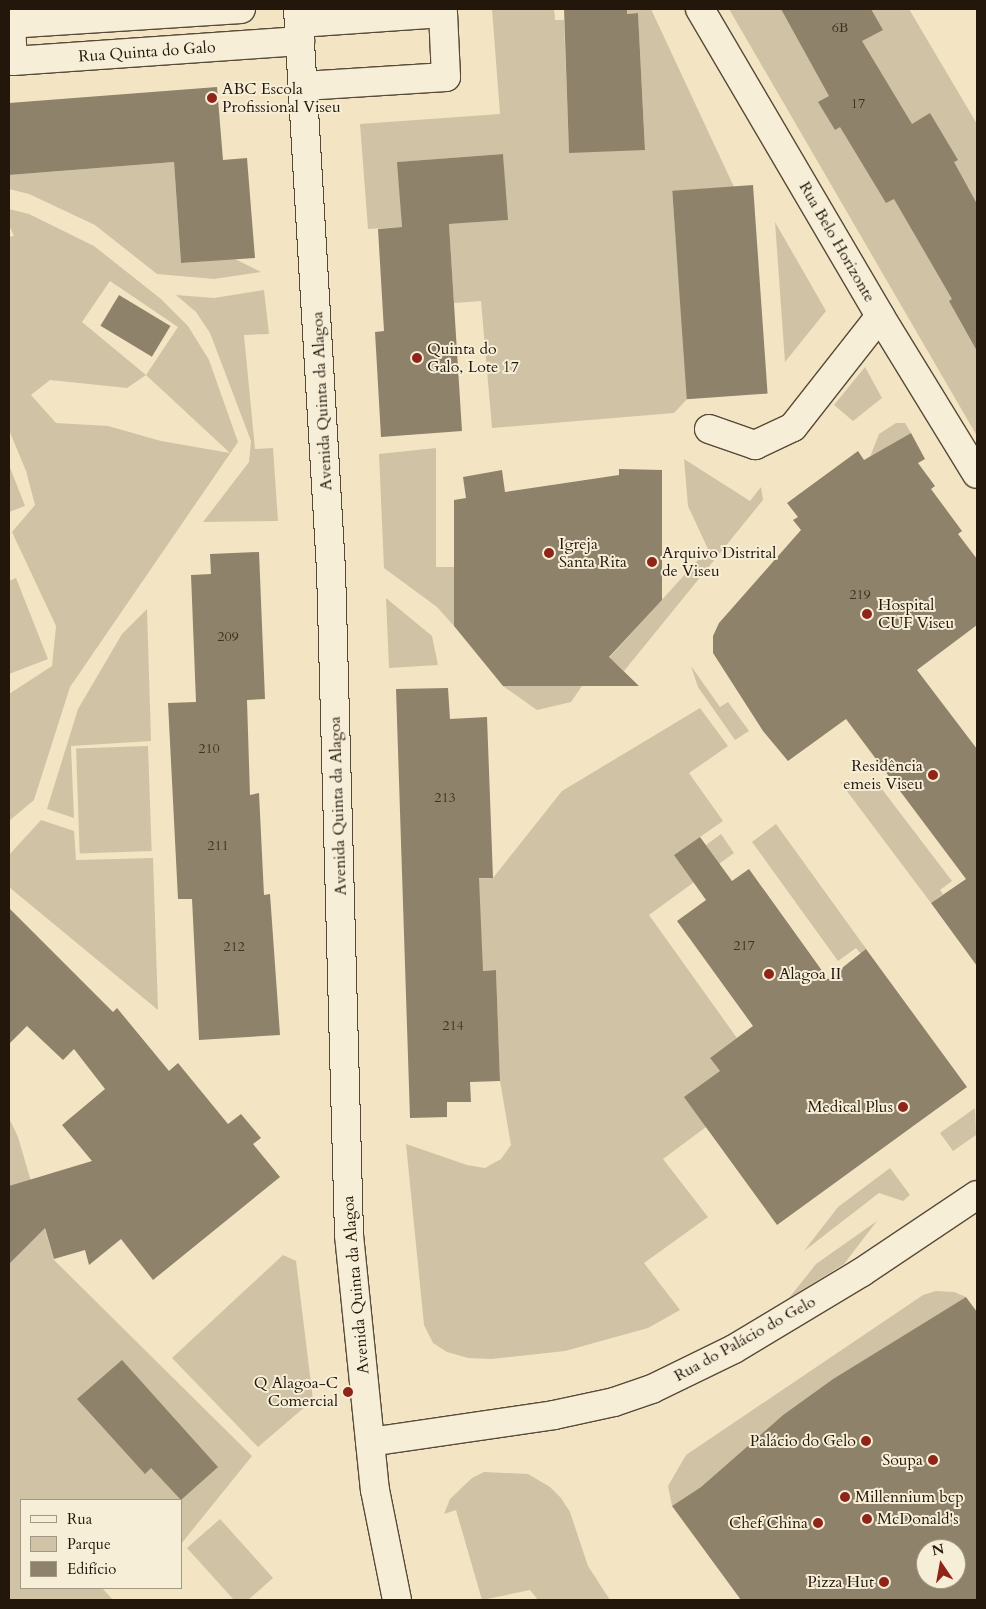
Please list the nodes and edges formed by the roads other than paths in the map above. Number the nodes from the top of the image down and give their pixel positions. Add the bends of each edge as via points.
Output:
1 (241, 9) edge
2 (700, 9) edge
3 (299, 24) edge
4 (11, 42) edge
5 (303, 86) junction
6 (880, 316) junction
7 (709, 429) dead end
8 (977, 474) edge
9 (977, 1195) edge
10 (370, 1442) junction
11 (397, 1600) edge

1 - 4 street, Rua Quinta do Galo via 11,24
2 - 6 street, Rua Belo Horizonte
3 - 4 street, Rua Quinta do Galo via 13,60
3 - 5 street, Avenida Quinta da Alagoa
3 - 5 street via 442,13 443,22 446,77
5 - 10 street, Avenida Quinta da Alagoa via 332,568 348,1236
6 - 7 street via 793,427 755,445
6 - 8 street, Rua Belo Horizonte
9 - 10 street, Rua do Palácio do Gelo via 862,1272 734,1349 652,1389 614,1402 554,1415
10 - 11 street, Avenida Quinta da Alagoa via 380,1516

